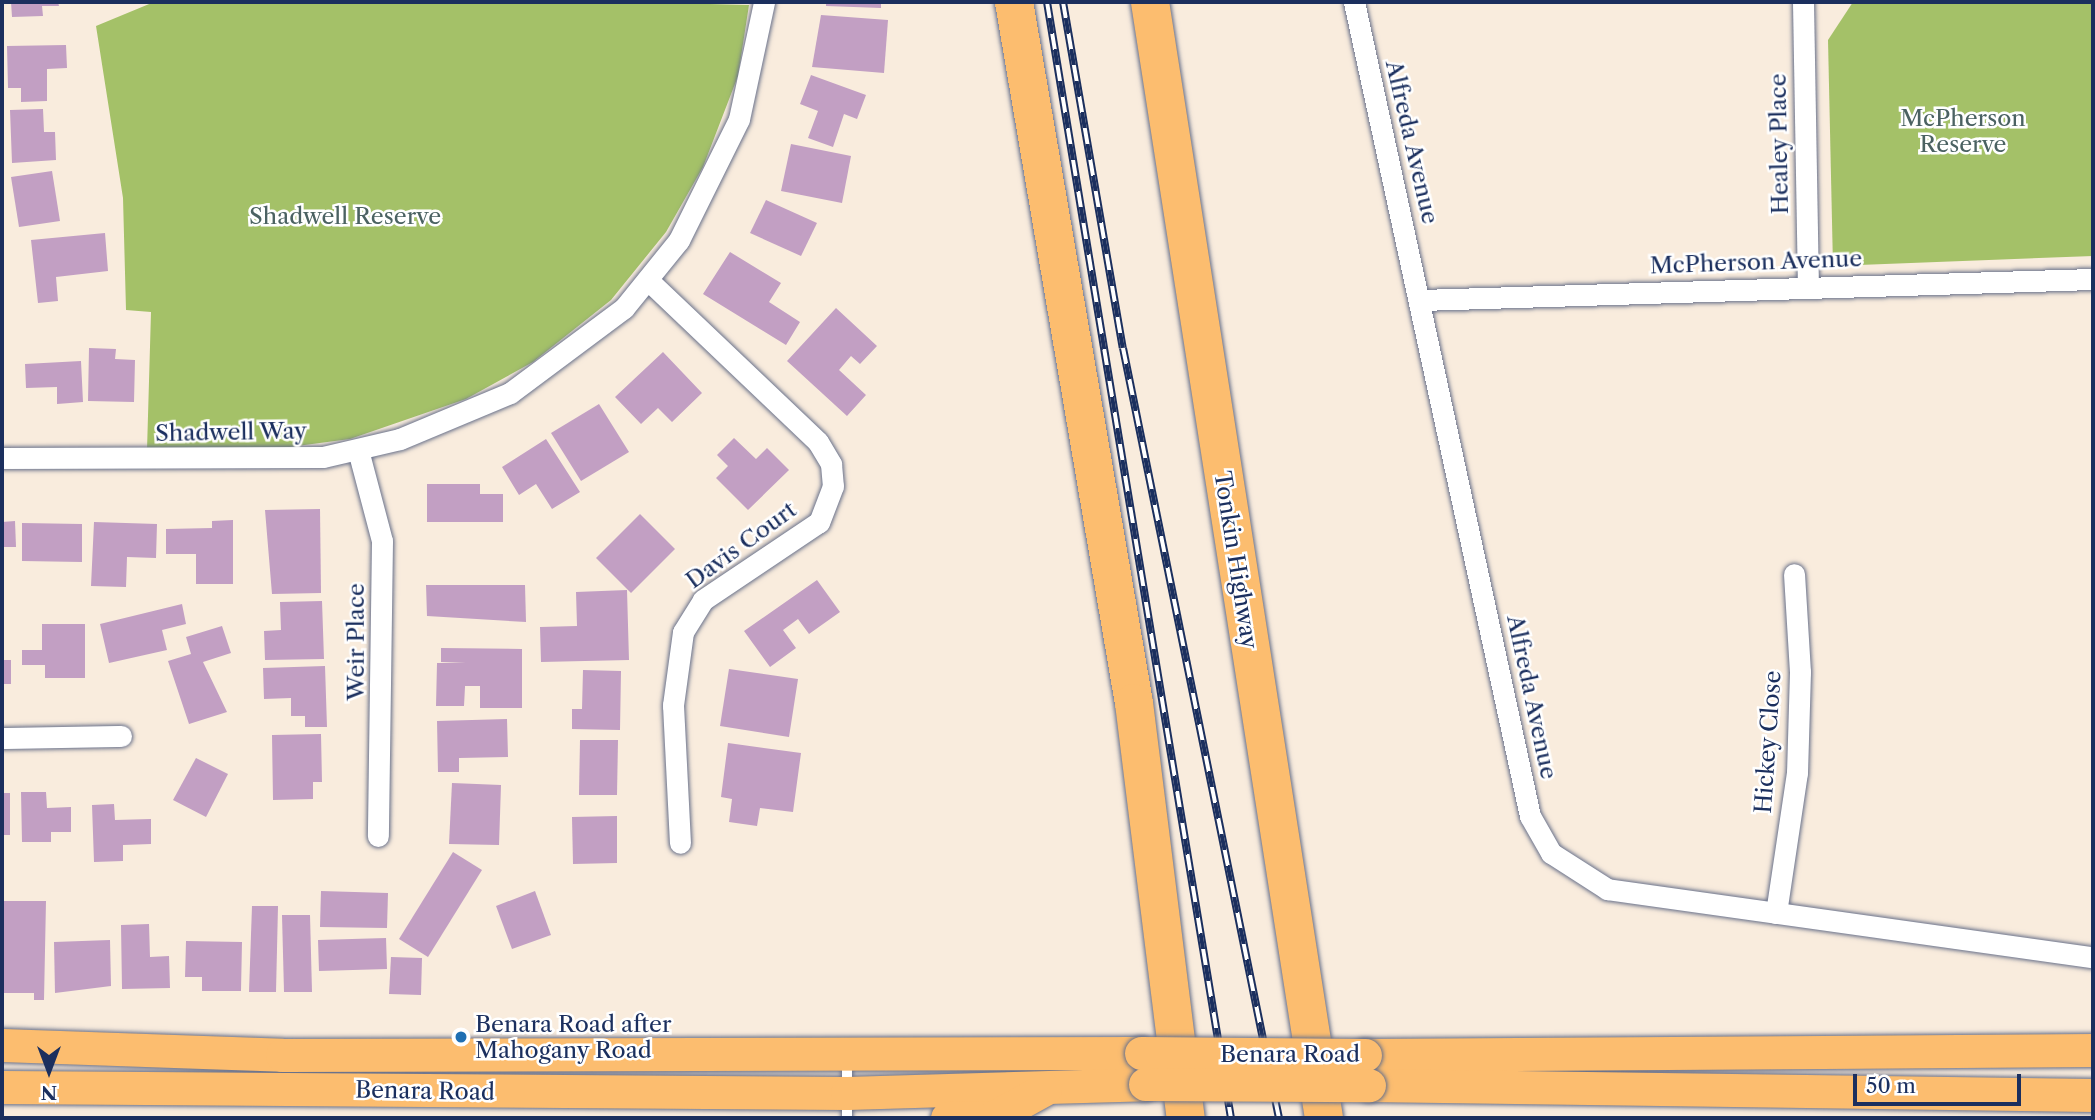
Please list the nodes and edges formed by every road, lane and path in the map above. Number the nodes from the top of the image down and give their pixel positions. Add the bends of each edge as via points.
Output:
1 (764, 2) edge
2 (1014, 2) edge
3 (1150, 2) edge
4 (1354, 2) edge
5 (1803, 2) edge
6 (2093, 279) edge
7 (649, 281) junction
8 (1808, 286) junction
9 (1421, 300) junction
10 (358, 450) junction
11 (2, 458) edge
12 (1794, 574) dead end
13 (121, 736) dead end
14 (2, 738) edge
15 (378, 836) dead end
16 (680, 843) dead end
17 (1776, 913) junction
18 (2093, 957) edge
19 (2, 1045) edge
20 (2093, 1050) edge
21 (282, 1055) junction
22 (847, 1055) junction
23 (487, 1056) junction
24 (1143, 1068) junction
25 (1367, 1070) junction
26 (2, 1087) edge
27 (1050, 1087) junction
28 (415, 1091) junction
29 (2093, 1095) edge
30 (847, 1106) edge
31 (947, 1118) edge
32 (1186, 1118) edge
33 (1324, 1118) edge

1 - 7 street, Shadwell Way via 751,83 728,148 700,206
2 - 32 highway via 1133,703
3 - 33 highway, Tonkin Highway
4 - 9 street, Alfreda Avenue
5 - 8 street, Healey Place
6 - 8 street, McPherson Avenue
7 - 10 street, Shadwell Way via 567,356 510,393 436,426
7 - 16 street, Davis Court via 818,442 831,464 833,486 819,522 703,600 683,632 673,705
8 - 9 street, McPherson Avenue
9 - 17 street, Alfreda Avenue via 1530,816 1550,853 1607,889
10 - 11 street, Shadwell Way via 272,461
10 - 15 street, Weir Place via 383,541
12 - 17 street, Hickey Close via 1800,672 1797,773
13 - 14 street
17 - 18 street, Alfreda Avenue
19 - 21 main road, Benara Road
20 - 25 main road, Benara Road
21 - 23 main road, Benara Road
21 - 28 main road via 333,1069 427,1078
22 - 23 main road, Benara Road
22 - 24 main road, Benara Road
22 - 30 lane
23 - 30 main road, Benara Road via 555,1073 830,1071
24 - 25 main road, Benara Road, bridge
24 - 27 main road, Benara Road
25 - 29 main road, Benara Road
26 - 28 main road, Benara Road
27 - 30 main road, Benara Road
27 - 31 main road via 994,1117
28 - 30 main road, Benara Road

